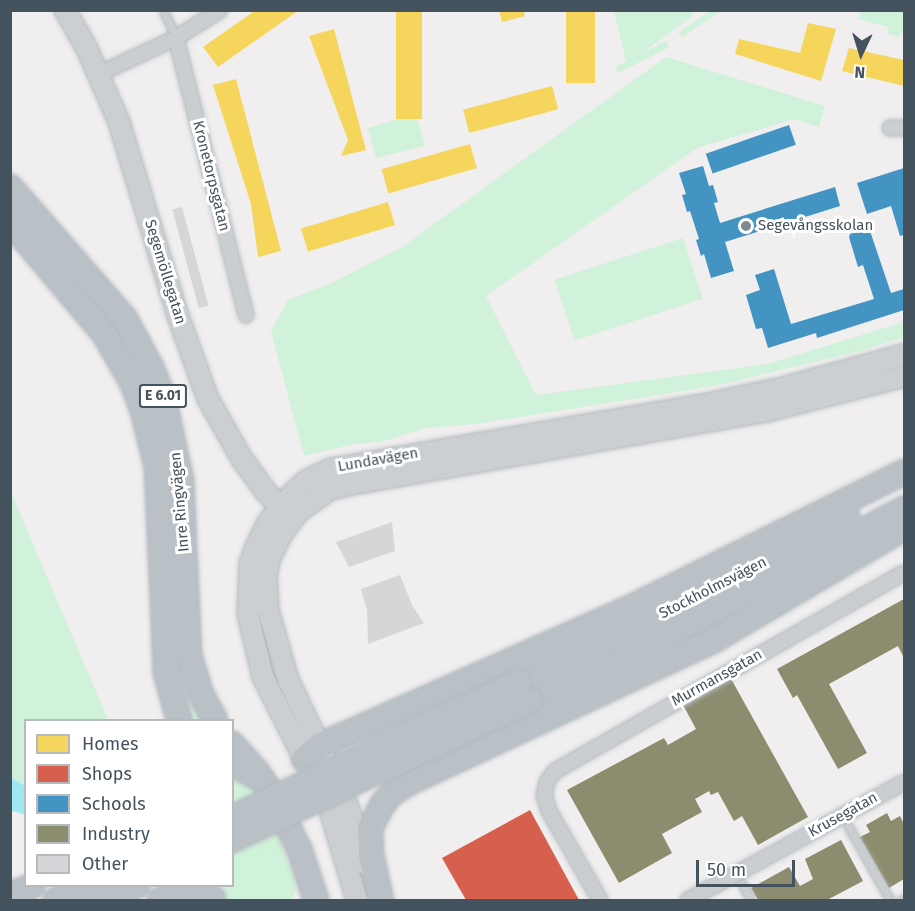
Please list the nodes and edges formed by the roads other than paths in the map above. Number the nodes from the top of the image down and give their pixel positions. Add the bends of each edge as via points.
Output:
1 (65, 10) edge
2 (163, 10) edge
3 (220, 10) edge
4 (176, 38) junction
5 (99, 74) junction
6 (890, 128) dead end
7 (904, 128) edge
8 (10, 187) edge
9 (10, 222) edge
10 (246, 315) dead end
11 (904, 355) edge
12 (904, 376) edge
13 (904, 472) edge
14 (904, 486) edge
15 (904, 509) edge
16 (285, 513) junction
17 (904, 528) edge
18 (903, 578) edge
19 (524, 691) junction
20 (179, 719) edge
21 (214, 719) edge
22 (234, 746) edge
23 (312, 752) junction
24 (234, 765) edge
25 (262, 779) junction
26 (904, 783) edge
27 (234, 817) edge
28 (848, 826) dead end
29 (234, 839) edge
30 (742, 884) dead end
31 (28, 887) edge
32 (84, 887) edge
33 (133, 887) edge
34 (211, 895) edge
35 (10, 896) edge
36 (164, 898) edge
37 (308, 898) edge
38 (56, 900) edge
39 (105, 900) edge
40 (357, 900) edge
41 (374, 900) edge
42 (381, 900) edge
43 (600, 900) edge
44 (688, 900) edge
45 (751, 900) edge
46 (890, 900) edge

1 - 5 main road, Segemöllegatan
2 - 4 lane
3 - 4 street
4 - 5 street
4 - 10 street, Kronetorpsgatan
5 - 16 main road, Segemöllegatan via 119,122 180,322 208,399 242,459
6 - 7 street
8 - 21 highway, Inre Ringvägen / E 6.01 via 125,319 163,396 181,480 189,655 200,692
9 - 20 highway, Inre Ringvägen / E 6.01 via 105,335 133,384 143,411 157,467 165,665
11 - 16 main road, Lundavägen via 717,402 331,469 306,481
12 - 16 main road, Lundavägen via 763,412 330,489
13 - 23 highway via 626,610
14 - 19 highway, Stockholmsvägen
15 - 19 highway, Stockholmsvägen via 615,663
16 - 23 main road, Lundavägen via 266,576 268,610
17 - 42 highway via 714,640 410,782 392,794 370,828
18 - 43 street, Murmansgatan via 555,771 544,796 549,811
19 - 27 highway, bridge
19 - 29 highway, bridge
22 - 25 highway
23 - 40 main road, Lundavägen
23 - 41 main road, Lundavägen via 347,804
24 - 25 highway
25 - 37 highway via 306,866
26 - 44 street, Krusegatan
28 - 46 lane
30 - 45 lane
31 - 35 highway
32 - 38 highway
33 - 39 highway
34 - 36 highway

